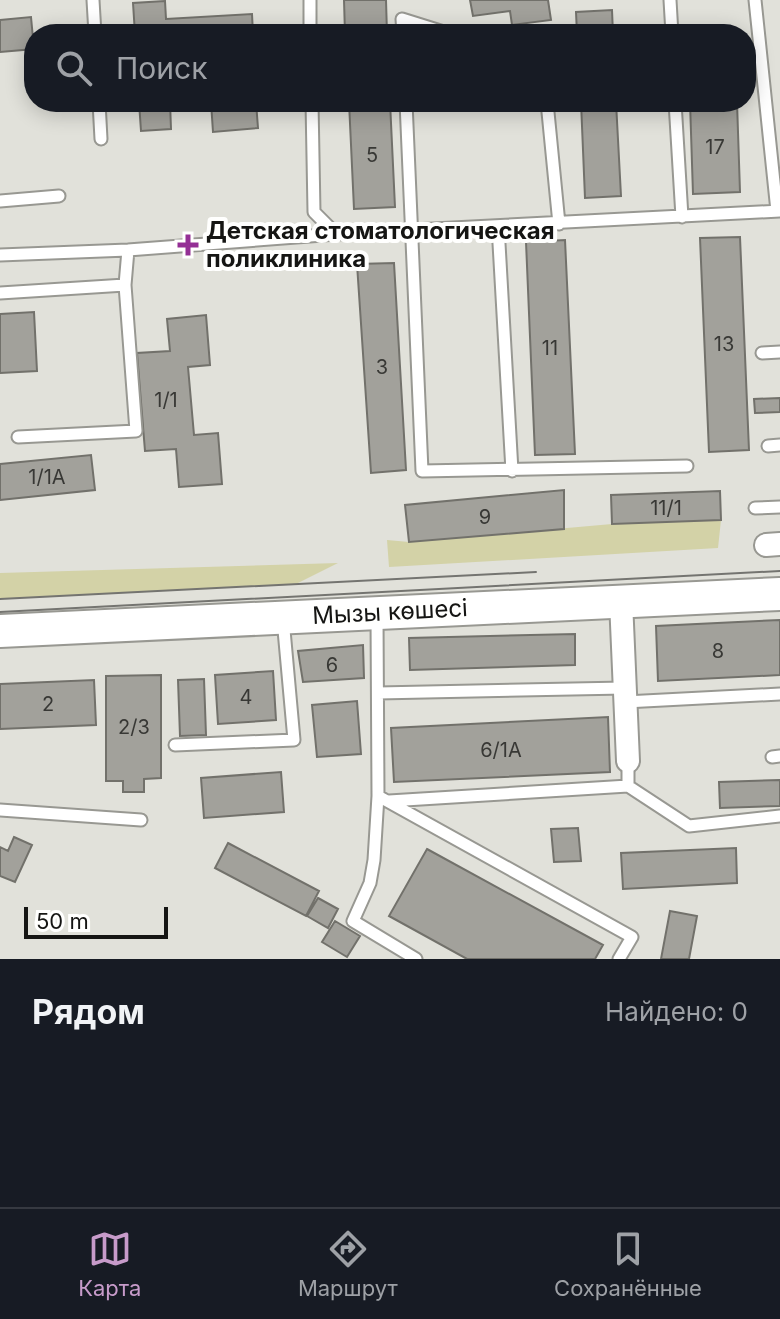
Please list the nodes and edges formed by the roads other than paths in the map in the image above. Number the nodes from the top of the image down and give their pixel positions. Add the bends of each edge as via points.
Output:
1 (93, 0) edge
2 (310, 0) edge
3 (670, 0) edge
4 (755, 0) edge
5 (94, 24) edge
6 (310, 24) edge
7 (402, 24) edge
8 (418, 24) edge
9 (671, 24) edge
10 (100, 112) edge
11 (312, 112) edge
12 (407, 112) edge
13 (548, 112) edge
14 (676, 112) edge
15 (101, 139) dead end
16 (59, 196) dead end
17 (0, 201) edge
18 (778, 211) edge
19 (682, 217) junction
20 (559, 224) junction
21 (498, 226) junction
22 (413, 231) junction
23 (336, 234) junction
24 (128, 250) junction
25 (0, 255) edge
26 (125, 285) junction
27 (0, 293) edge
28 (780, 352) edge
29 (762, 353) dead end
30 (18, 437) dead end
31 (687, 466) dead end
32 (512, 471) junction
33 (780, 507) edge
34 (755, 508) dead end
35 (780, 594) edge
36 (621, 601) junction
37 (377, 613) junction
38 (283, 618) junction
39 (0, 631) edge
40 (378, 693) junction
41 (780, 694) edge
42 (624, 695) junction
43 (175, 745) dead end
44 (628, 761) joint
45 (628, 786) junction
46 (382, 798) junction
47 (0, 810) edge
48 (780, 816) edge
49 (141, 820) dead end
50 (416, 959) edge
51 (619, 959) edge

1 - 5 lane
2 - 6 lane
3 - 9 lane
4 - 18 lane
7 - 8 lane via 402,19
10 - 15 lane
11 - 23 lane via 314,212
12 - 22 lane
13 - 20 lane
14 - 19 lane
16 - 17 lane
18 - 19 lane
19 - 20 lane
20 - 21 lane
21 - 22 lane
21 - 32 lane
22 - 23 lane
22 - 32 lane via 422,471
23 - 24 lane
24 - 25 lane
24 - 26 lane
26 - 27 lane
26 - 30 lane via 136,431
28 - 29 lane
31 - 32 lane
33 - 34 lane
35 - 36 main road, Мызы көшесі
36 - 37 main road, Мызы көшесі
36 - 42 street
37 - 38 main road, Мызы көшесі
37 - 40 lane
38 - 39 main road, Мызы көшесі
38 - 43 lane via 294,740
40 - 42 lane
40 - 46 lane
41 - 42 lane
42 - 44 street
44 - 45 lane
45 - 46 lane
45 - 48 lane via 689,826
46 - 50 lane via 370,883 353,921
46 - 51 lane via 632,937
47 - 49 lane

